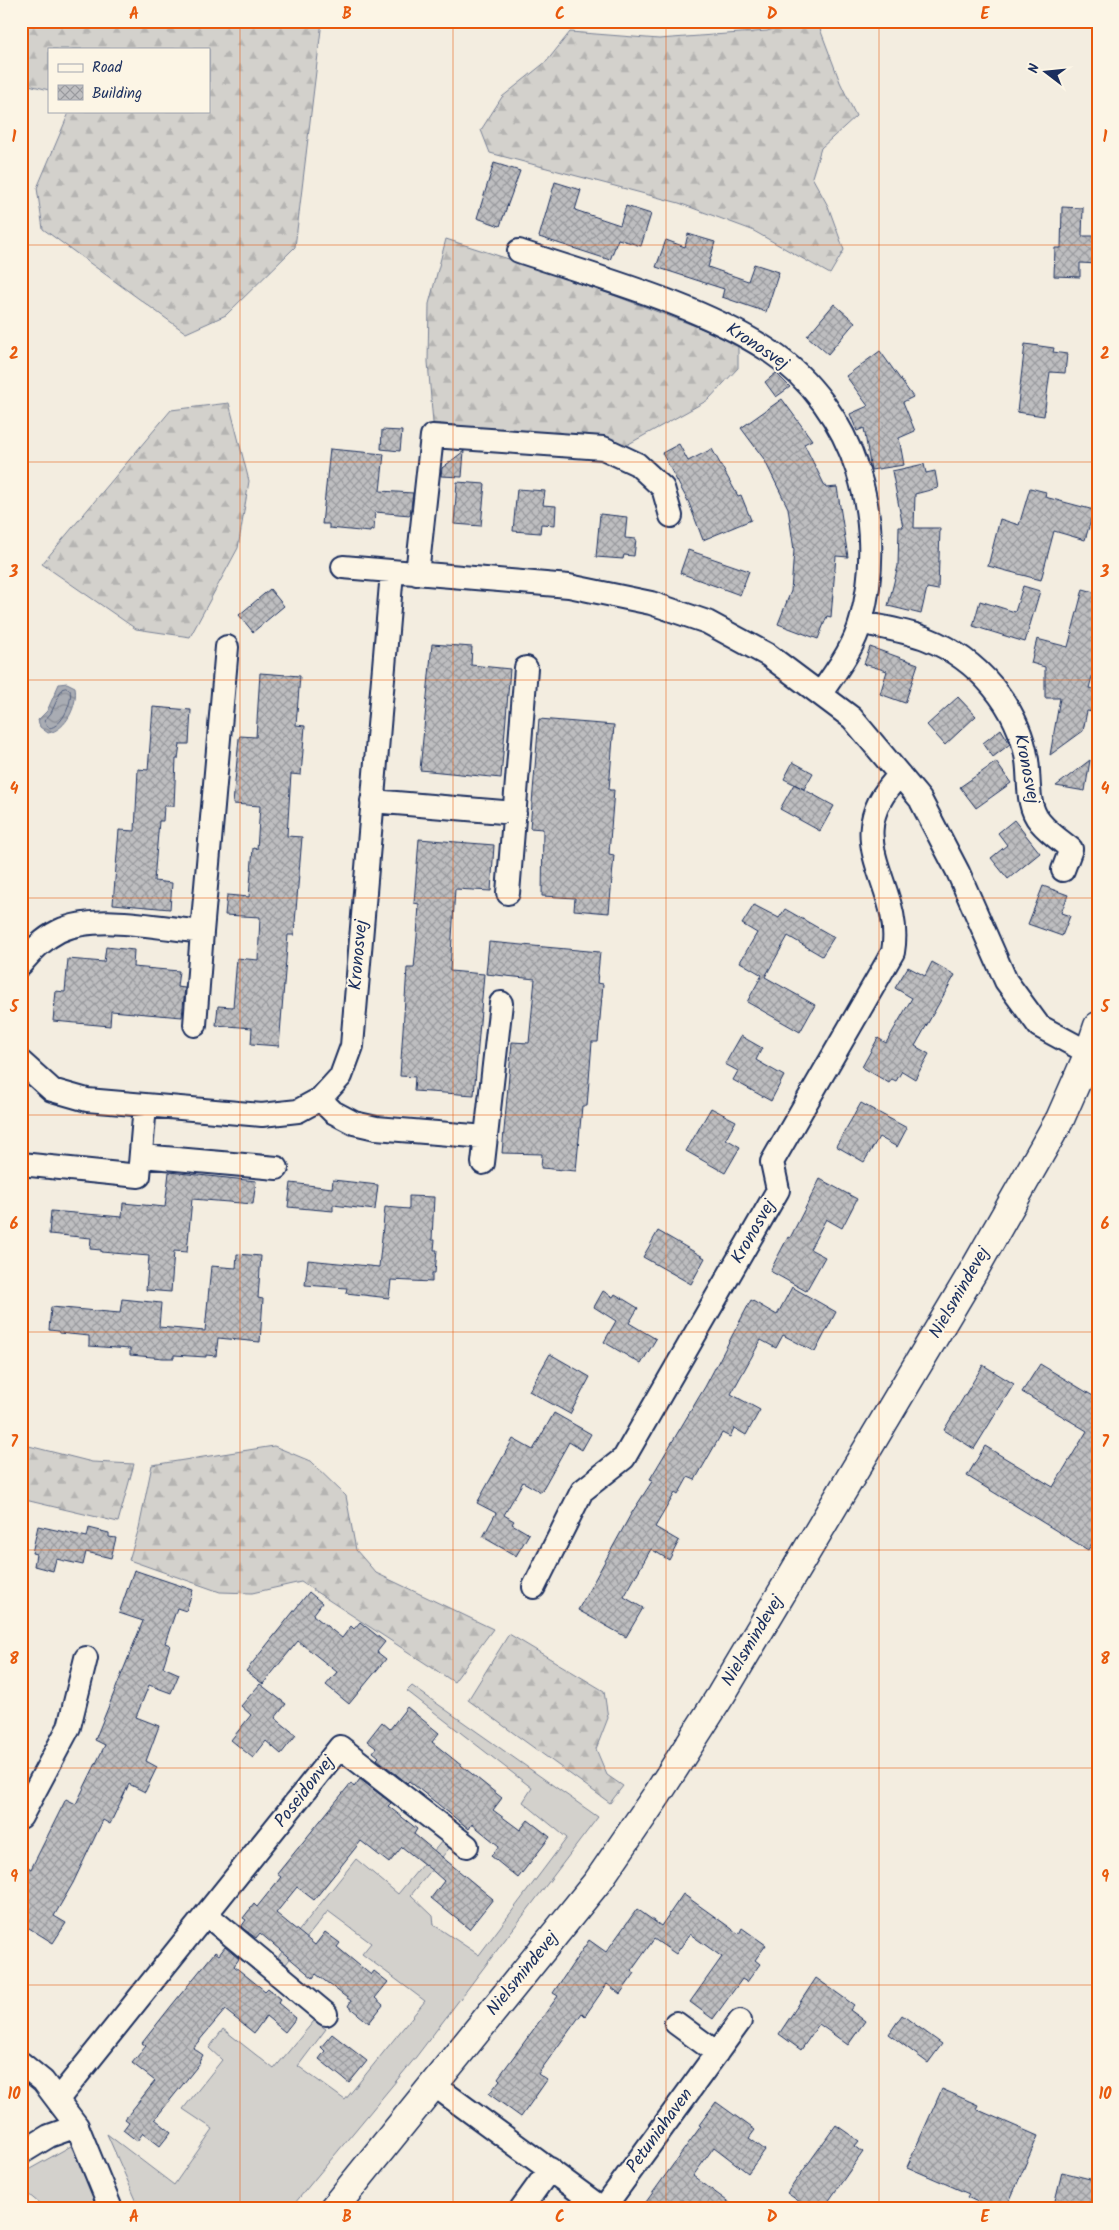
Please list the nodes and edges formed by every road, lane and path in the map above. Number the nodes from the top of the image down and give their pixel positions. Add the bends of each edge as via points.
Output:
1 (519, 251) dead end
2 (671, 516) dead end
3 (343, 567) dead end
4 (392, 572) junction
5 (417, 574) junction
6 (861, 622) junction
7 (227, 647) dead end
8 (526, 668) dead end
9 (821, 693) junction
10 (900, 775) junction
11 (372, 801) junction
12 (515, 813) junction
13 (1063, 870) dead end
14 (508, 893) dead end
15 (202, 932) junction
16 (21, 964) edge
17 (501, 1003) dead end
18 (195, 1025) dead end
19 (1098, 1026) edge
20 (1089, 1053) junction
21 (21, 1062) edge
22 (320, 1099) junction
23 (145, 1105) junction
24 (486, 1137) junction
25 (142, 1156) junction
26 (484, 1163) dead end
27 (21, 1164) edge
28 (277, 1168) dead end
29 (534, 1587) dead end
30 (86, 1658) dead end
31 (21, 1816) edge
32 (467, 1846) dead end
33 (207, 1916) junction
34 (326, 2014) dead end
35 (740, 2021) dead end
36 (676, 2024) dead end
37 (717, 2053) junction
38 (21, 2063) edge
39 (434, 2085) junction
40 (58, 2099) junction
41 (77, 2126) junction
42 (21, 2153) edge
43 (550, 2170) junction
44 (111, 2209) edge
45 (333, 2209) edge
46 (521, 2209) edge
47 (603, 2209) edge

1 - 6 street, Kronosvej via 719,322 768,350 796,372 822,401 840,430 856,462 866,498 872,540
2 - 5 street via 663,488 637,464 603,448 432,436
3 - 4 street
4 - 5 street
4 - 11 street, Kronosvej
5 - 9 street via 570,586 651,603 707,622 768,655
6 - 9 street, Kronosvej via 847,654
6 - 13 street, Kronosvej via 927,639 956,654 982,674 1003,699 1018,728 1027,759 1031,804 1039,822 1071,849
7 - 15 street
8 - 12 street
9 - 10 street via 852,718
10 - 20 street via 920,799 958,872 1006,982 1039,1026
10 - 29 street, Kronosvej via 885,789 871,828 872,848 896,934 893,952 772,1162 778,1190 773,1199 624,1458 582,1492
11 - 12 street
11 - 22 street, Kronosvej via 352,1046 341,1076
12 - 14 street
15 - 16 street via 88,923 59,931 37,945
15 - 18 street
17 - 24 street
19 - 20 street, Nielsmindevej
20 - 39 street, Nielsmindevej via 1060,1119 979,1262 721,1695 598,1882
21 - 23 street, Kronosvej via 52,1090 87,1100
22 - 23 street, Kronosvej via 298,1111 262,1115
22 - 24 street via 333,1112 354,1123 376,1128
23 - 25 street
24 - 26 street
25 - 27 street via 139,1176
25 - 28 street
30 - 31 street via 70,1726
32 - 33 street, Poseidonvej via 340,1747
33 - 34 street
33 - 40 street, Poseidonvej
35 - 37 street, Petuniahaven
36 - 37 street
37 - 47 street, Petuniahaven
38 - 40 street via 43,2080
39 - 43 street, Petuniahaven
39 - 45 street, Nielsmindevej
40 - 41 street
41 - 42 street via 49,2136
41 - 44 street
43 - 46 street
43 - 47 street, Petuniahaven

